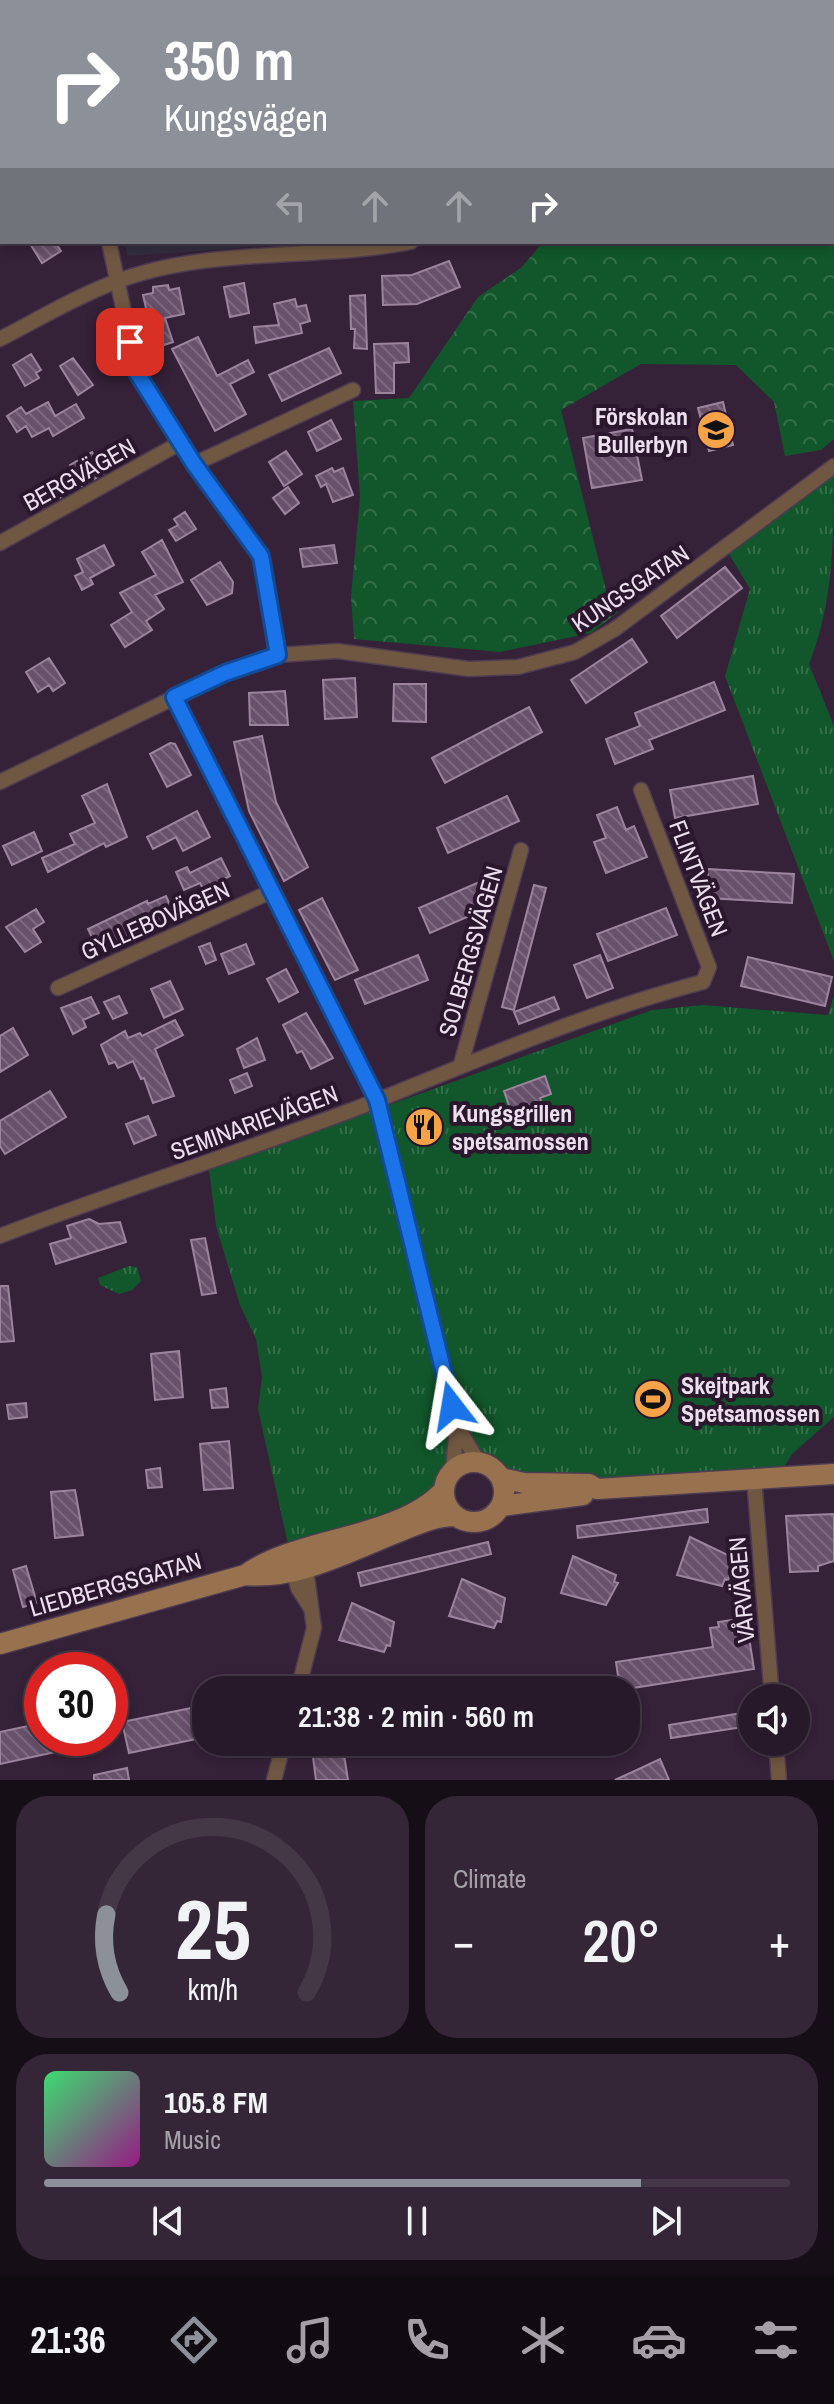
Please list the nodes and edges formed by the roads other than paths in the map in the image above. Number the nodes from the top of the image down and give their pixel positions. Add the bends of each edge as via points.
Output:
1 (109, 244) edge
2 (400, 244) edge
3 (116, 281) junction
4 (0, 339) edge
5 (353, 390) dead end
6 (180, 443) junction
7 (194, 464) junction
8 (834, 466) edge
9 (0, 543) edge
10 (278, 655) junction
11 (174, 697) junction
12 (0, 782) edge
13 (641, 790) dead end
14 (521, 850) dead end
15 (270, 892) junction
16 (703, 982) joint
17 (58, 988) dead end
18 (461, 1064) junction
19 (377, 1100) junction
20 (0, 1236) edge
21 (457, 1426) junction
22 (478, 1461) junction
23 (453, 1469) junction
24 (834, 1474) edge
25 (501, 1478) junction
26 (754, 1478) junction
27 (597, 1489) junction
28 (444, 1490) junction
29 (501, 1506) junction
30 (456, 1516) junction
31 (298, 1560) junction
32 (0, 1644) edge
33 (302, 1676) edge
34 (771, 1684) edge
35 (280, 1756) edge
36 (777, 1756) edge
37 (274, 1780) edge
38 (779, 1780) edge

1 - 3 street
2 - 3 street via 228,258
3 - 4 street
3 - 6 street via 137,373
5 - 7 street
6 - 7 street
6 - 9 street, BERGVÄGEN
7 - 10 street via 261,556
8 - 10 street, KUNGSGATAN via 638,612 575,652 518,667 469,669 337,651
10 - 11 street, KUNGSGATAN
11 - 12 street, KUNGSGATAN
11 - 15 street
13 - 16 street, FLINTVÄGEN via 709,967
14 - 18 street, SOLBERGSVÄGEN
15 - 17 street, GYLLEBOVÄGEN
15 - 19 street
16 - 18 street, SEMINARIEVÄGEN via 641,997
18 - 19 street, SEMINARIEVÄGEN
19 - 20 street, SEMINARIEVÄGEN
19 - 21 street
21 - 22 street
21 - 23 street
22 - 23 street
22 - 25 street
23 - 28 street
24 - 26 street
25 - 27 street via 589,1484
25 - 29 street
26 - 27 street
26 - 34 street, VÅRVÄGEN
27 - 29 street via 587,1495
28 - 30 street via 445,1502
28 - 31 street, LIEDBERGSGATAN via 425,1506
29 - 30 street via 481,1522
30 - 31 street, LIEDBERGSGATAN
31 - 32 street, LIEDBERGSGATAN via 266,1560 245,1575
31 - 33 street via 298,1588 310,1607 313,1633
35 - 37 street
36 - 38 street

